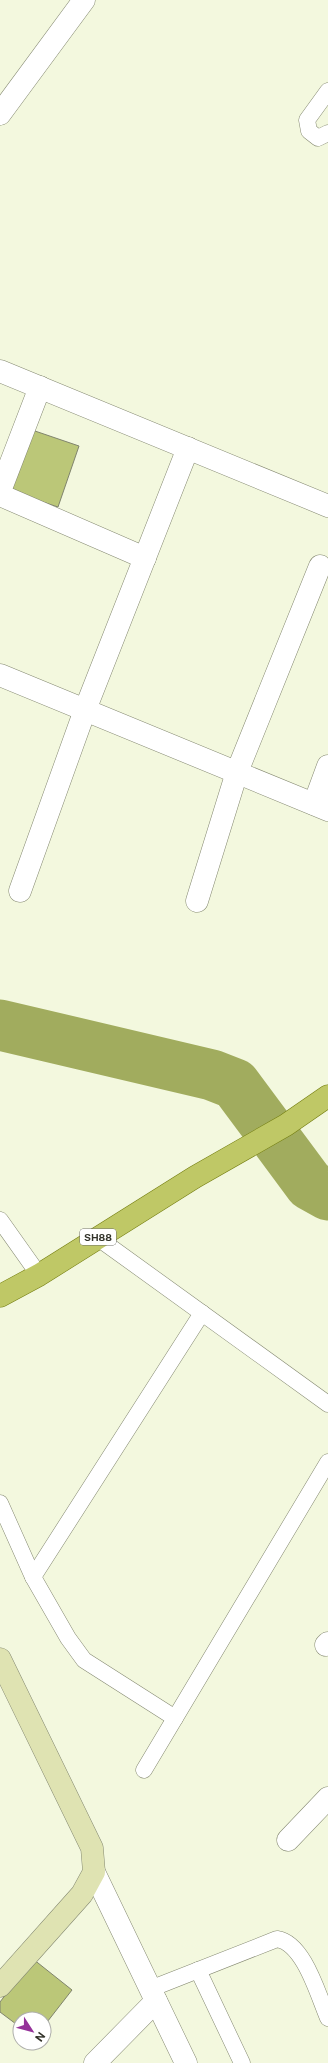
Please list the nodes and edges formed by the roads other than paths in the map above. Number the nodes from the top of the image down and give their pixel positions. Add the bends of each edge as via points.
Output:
1 (84, 0) edge
2 (328, 92) edge
3 (0, 114) edge
4 (328, 133) edge
5 (0, 370) edge
6 (40, 387) junction
7 (188, 448) junction
8 (0, 490) edge
9 (0, 495) edge
10 (328, 506) edge
11 (145, 558) junction
12 (320, 566) dead end
13 (0, 675) edge
14 (85, 710) junction
15 (328, 766) edge
16 (237, 772) junction
17 (321, 807) edge
18 (20, 891) dead end
19 (197, 901) dead end
20 (328, 1096) edge
21 (0, 1220) edge
22 (98, 1238) junction
23 (39, 1275) junction
24 (0, 1296) edge
25 (202, 1313) junction
26 (328, 1404) edge
27 (328, 1462) edge
28 (0, 1503) edge
29 (33, 1577) junction
30 (0, 1659) edge
31 (175, 1718) junction
32 (144, 1770) dead end
33 (328, 1798) edge
34 (288, 1840) dead end
35 (94, 1872) junction
36 (198, 1970) junction
37 (0, 1986) edge
38 (153, 1995) junction
39 (328, 2018) edge
40 (95, 2063) edge
41 (186, 2063) edge
42 (242, 2063) edge

1 - 3 street
2 - 4 lane via 307,120 309,131 318,138
5 - 6 street
6 - 7 street
6 - 8 street
7 - 10 street
7 - 11 street
9 - 11 street
11 - 14 street
12 - 16 street
13 - 14 street
14 - 16 street
14 - 18 street
15 - 17 street
16 - 17 street
16 - 19 street
20 - 22 main road, SH88 via 286,1125 194,1177
21 - 23 lane
22 - 23 main road, SH88
22 - 25 lane
23 - 24 main road, SH88
25 - 26 lane
25 - 29 lane
27 - 31 lane
28 - 29 lane
29 - 31 lane via 68,1638 84,1660
30 - 35 street via 92,1848
31 - 32 lane
33 - 34 street
35 - 37 street via 82,1894
35 - 38 street
36 - 38 lane
36 - 39 lane via 277,1939 285,1940 303,1960
36 - 42 lane
38 - 40 street
38 - 41 street

